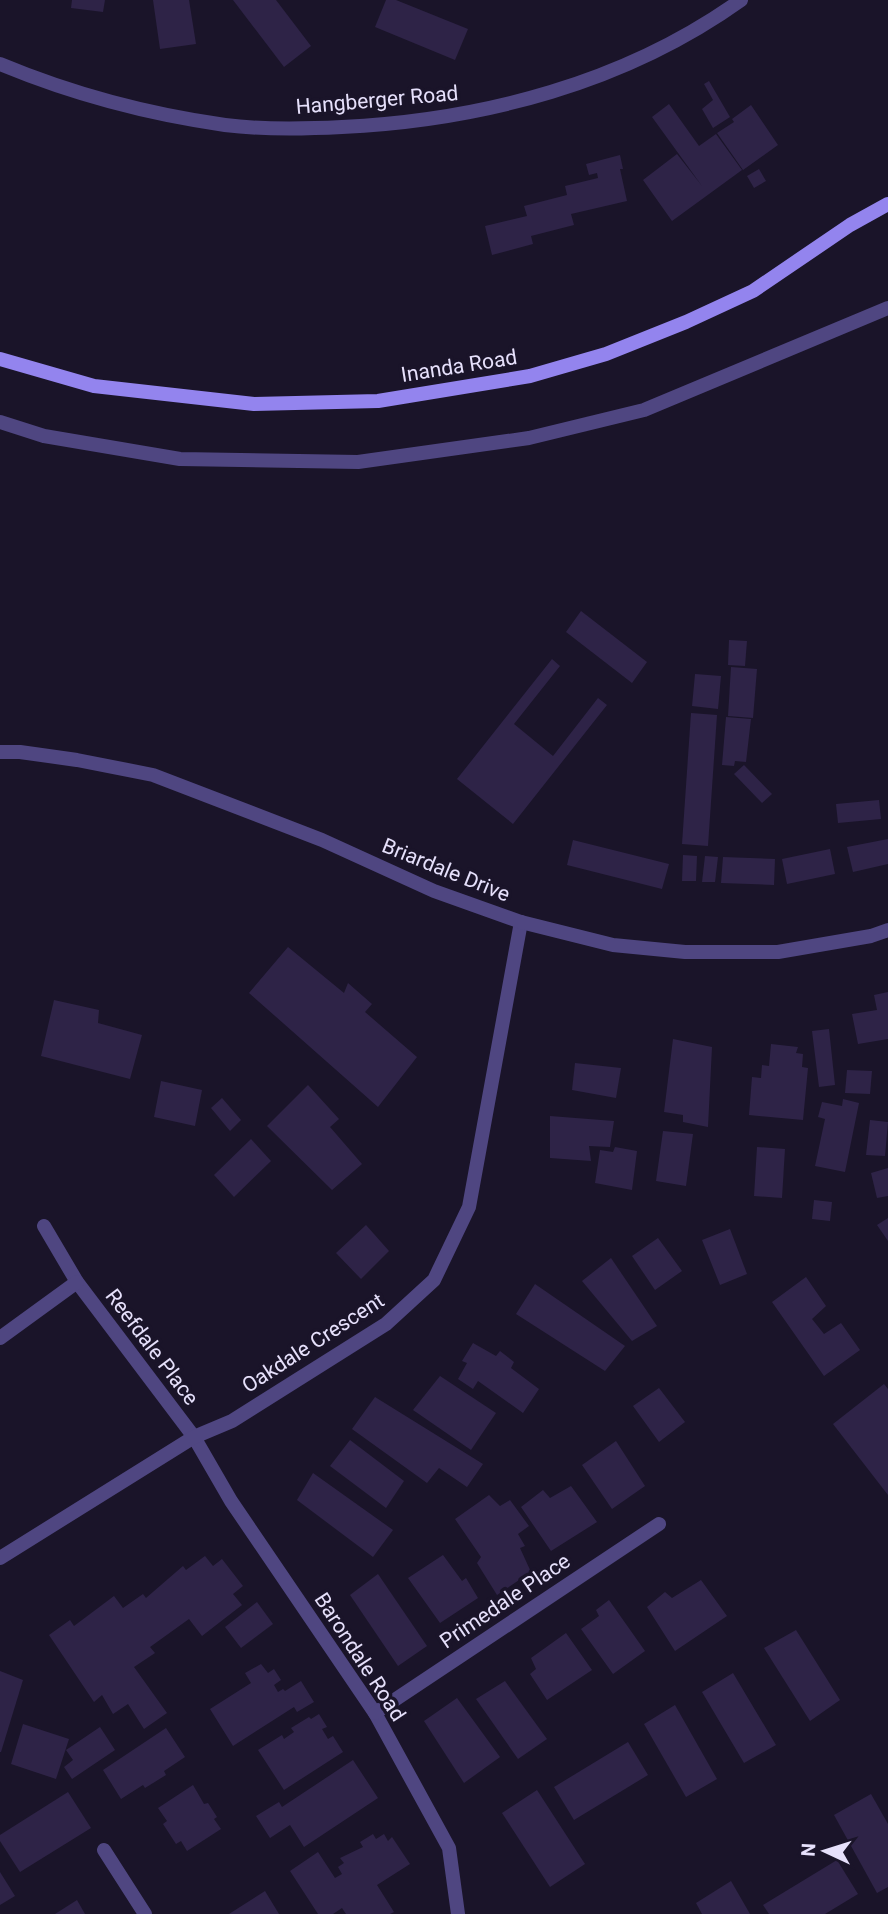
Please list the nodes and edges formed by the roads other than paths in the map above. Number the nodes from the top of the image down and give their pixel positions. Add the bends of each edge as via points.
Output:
1 (741, 0) edge
2 (0, 64) edge
3 (888, 204) edge
4 (888, 308) edge
5 (0, 359) edge
6 (0, 422) edge
7 (0, 752) edge
8 (522, 922) junction
9 (888, 930) edge
10 (44, 1226) dead end
11 (77, 1282) junction
12 (0, 1338) edge
13 (194, 1437) junction
14 (659, 1524) dead end
15 (0, 1558) edge
16 (375, 1713) junction
17 (104, 1850) dead end
18 (145, 1914) edge
19 (458, 1914) edge

1 - 2 street, Hangberger Road via 646,57 590,79 523,101 374,126 296,130 227,125 86,96
3 - 5 main road, Inanda Road via 742,296 686,323 606,354 530,376 378,401 254,404 94,386
4 - 6 street via 644,410 529,439 358,462 180,459 44,436
7 - 8 street, Briardale Drive via 77,760 153,775 322,839 433,891
8 - 9 street, Briardale Drive via 613,945 685,953 778,952
8 - 13 street, Oakdale Crescent via 469,1207 434,1280 386,1324 232,1421
10 - 11 street, Reefdale Place
11 - 12 street, Reefdale Place
11 - 13 street, Reefdale Place
13 - 15 street, Oakdale Crescent
13 - 16 street, Barondale Road via 231,1500
14 - 16 street, Primedale Place
16 - 19 street, Barondale Road via 449,1848
17 - 18 street

